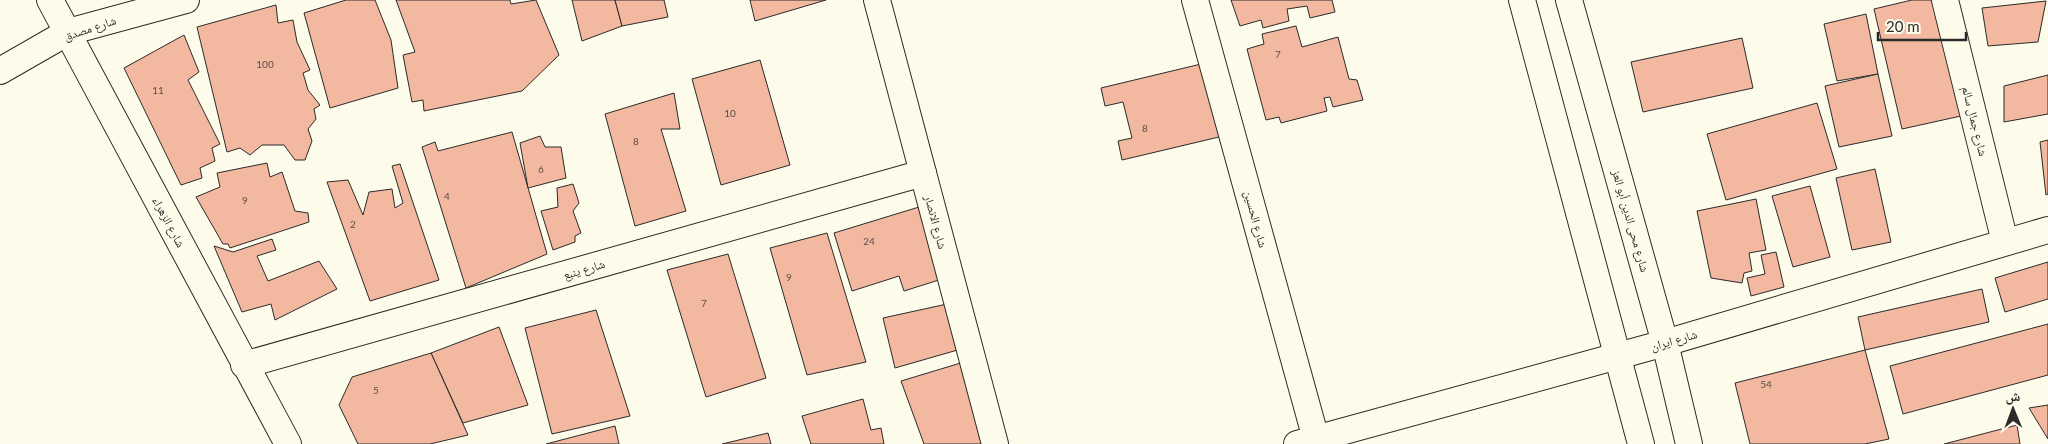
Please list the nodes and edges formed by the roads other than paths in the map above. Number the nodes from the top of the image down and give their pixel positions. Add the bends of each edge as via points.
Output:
1 (50, 0) edge
2 (186, 0) edge
3 (877, 0) edge
4 (1196, 0) edge
5 (1522, 0) edge
6 (1569, 0) edge
7 (1945, 0) edge
8 (68, 32) junction
9 (0, 71) edge
10 (923, 173) junction
11 (2048, 230) edge
12 (2005, 242) junction
13 (1665, 343) junction
14 (1618, 356) junction
15 (244, 365) junction
16 (1306, 442) edge
17 (288, 444) edge
18 (995, 444) edge
19 (1641, 444) edge
20 (1688, 444) edge

1 - 8 street, شارع الزهراء
2 - 8 street, شارع مصدق
3 - 10 street, شارع الانصار
4 - 16 street, شارع الحسين
5 - 14 street
6 - 13 street, شارع محى الدين أبو العز
7 - 12 street, شارع جمال سالم
8 - 9 street, شارع مصدق
8 - 15 street, شارع الزهراء
10 - 15 street, شارع ينبع
10 - 18 street, شارع الانصار
11 - 12 street, شارع ايران
12 - 13 street, شارع ايران
13 - 14 street, شارع ايران
13 - 20 street, شارع محى الدين أبو العز
14 - 16 street, شارع ايران
14 - 19 street
15 - 17 street, شارع الزهراء

